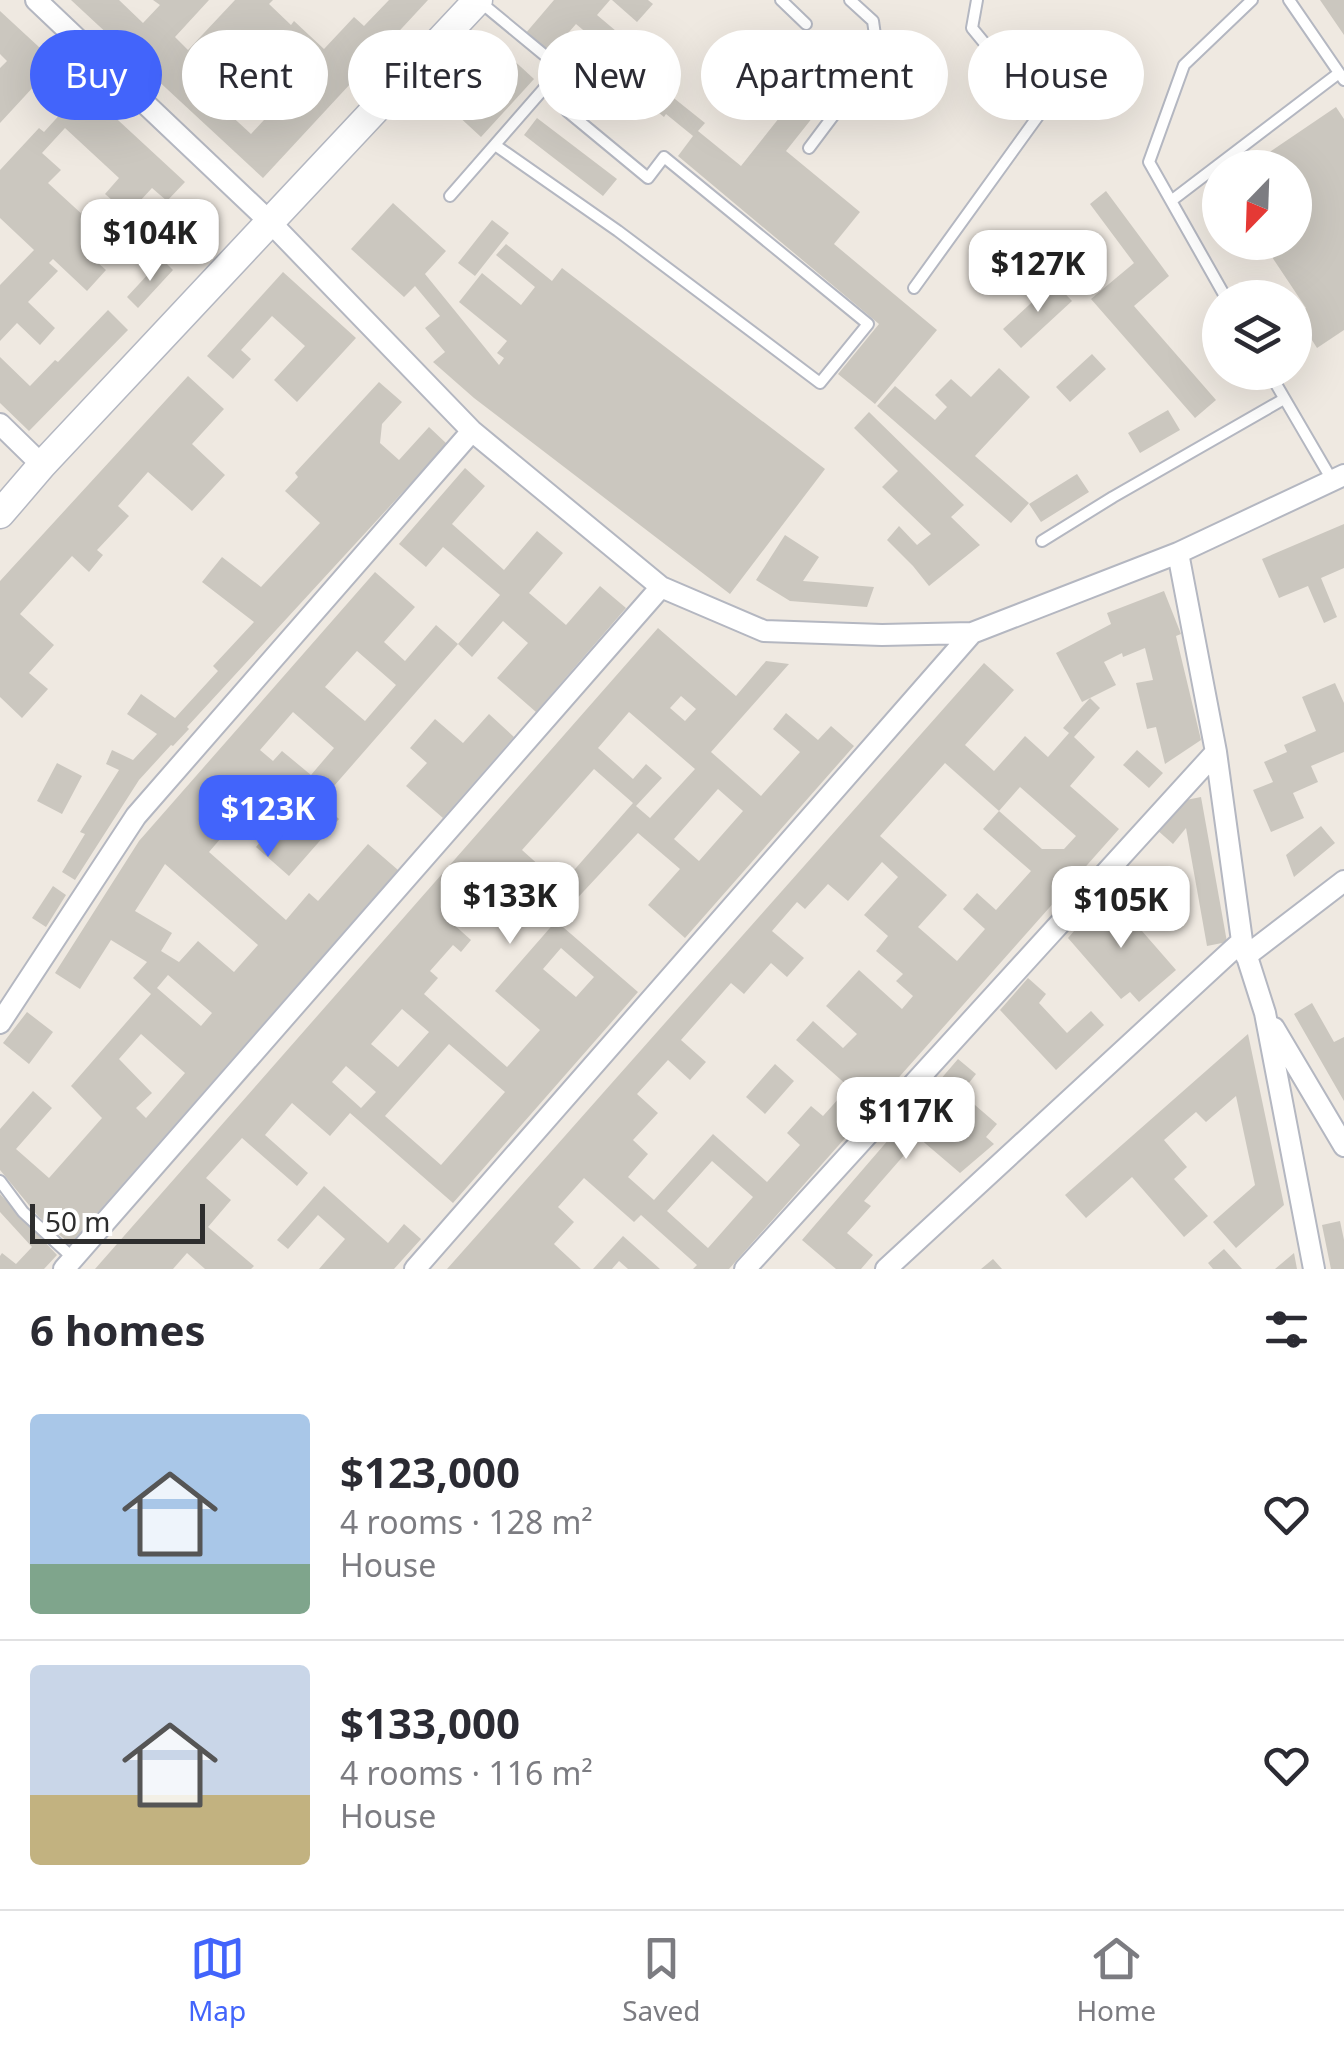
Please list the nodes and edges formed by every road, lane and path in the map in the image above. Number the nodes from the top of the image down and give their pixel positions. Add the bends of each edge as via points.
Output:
1 (36, 0) edge
2 (479, 0) edge
3 (781, 0) edge
4 (850, 0) edge
5 (977, 0) edge
6 (1252, 0) edge
7 (1289, 0) edge
8 (806, 24) dead end
9 (538, 50) edge
10 (1341, 76) edge
11 (538, 95) edge
12 (577, 120) edge
13 (495, 145) junction
14 (809, 148) dead end
15 (450, 196) dead end
16 (1171, 201) junction
17 (271, 223) junction
18 (1216, 280) edge
19 (914, 288) dead end
20 (1279, 390) edge
21 (1284, 399) junction
22 (0, 424) edge
23 (472, 431) junction
24 (42, 465) junction
25 (1338, 478) edge
26 (0, 514) edge
27 (1042, 541) dead end
28 (1178, 554) junction
29 (661, 587) junction
30 (972, 633) junction
31 (1216, 752) junction
32 (1344, 881) edge
33 (1244, 948) junction
34 (1265, 1013) junction
35 (0, 1024) edge
36 (1344, 1146) edge
37 (0, 1180) edge
38 (68, 1263) edge
39 (416, 1269) edge
40 (745, 1269) edge
41 (886, 1269) edge
42 (1314, 1269) edge

1 - 17 street
2 - 9 lane
2 - 17 main road
3 - 8 lane
4 - 14 lane via 872,21 878,56
5 - 19 lane via 972,28 1040,112
6 - 16 lane via 1184,64 1149,162
7 - 10 lane
10 - 16 lane
11 - 13 lane
12 - 13 lane via 648,178 664,157 868,324 820,383
13 - 15 lane
16 - 18 lane
17 - 23 street
17 - 24 main road
20 - 21 lane
21 - 25 lane
21 - 27 lane
22 - 24 street
23 - 29 street
23 - 35 street via 136,816
24 - 26 main road
25 - 28 street
28 - 30 street
28 - 31 street
29 - 30 street via 764,631
29 - 38 street
30 - 39 street
31 - 33 street
31 - 40 street
32 - 33 street
33 - 34 street
33 - 41 street
34 - 36 street
34 - 42 street
37 - 38 lane

